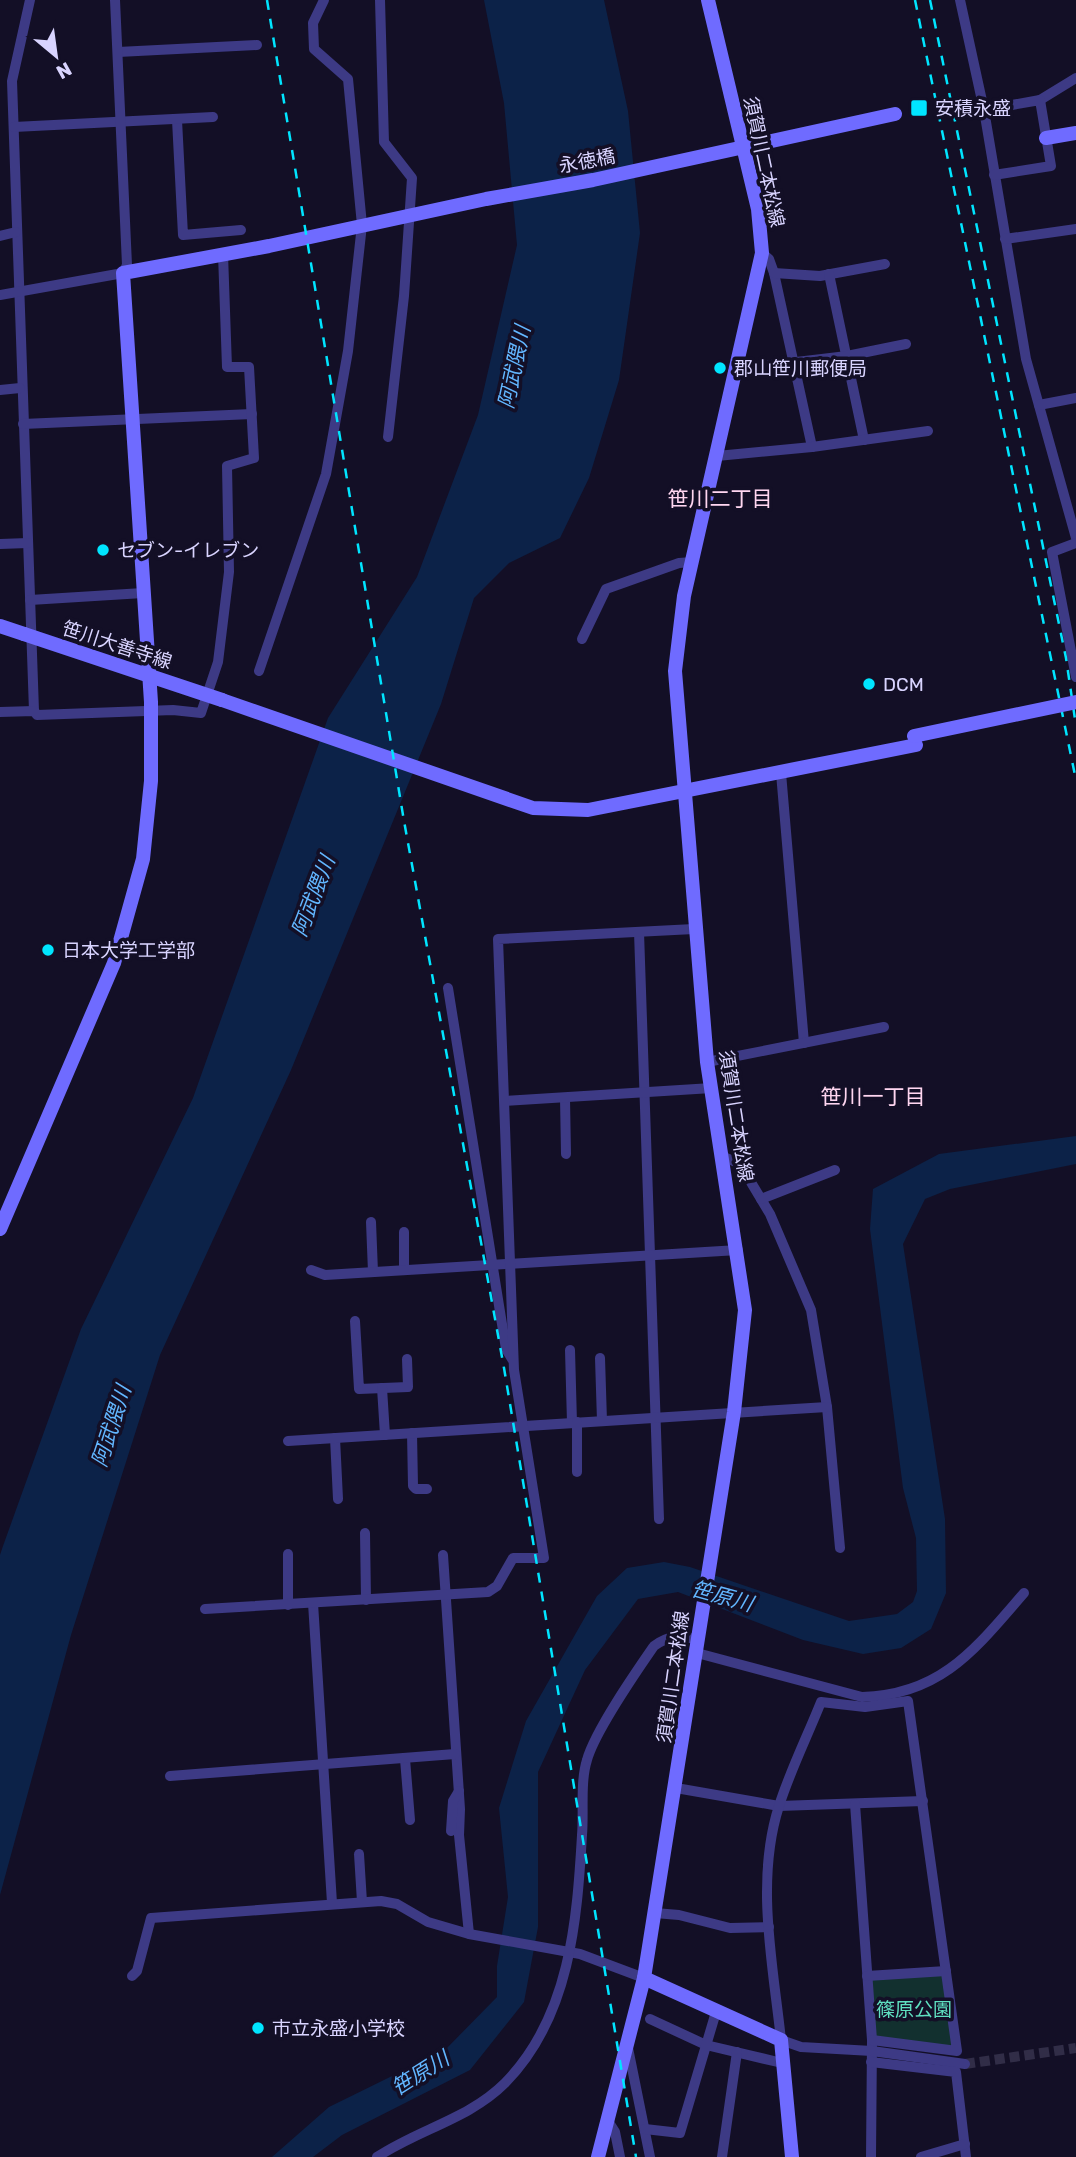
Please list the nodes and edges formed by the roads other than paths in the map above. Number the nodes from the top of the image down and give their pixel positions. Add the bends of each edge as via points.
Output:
1 (30, 0) edge
2 (115, 0) edge
3 (324, 0) edge
4 (380, 0) edge
5 (708, 0) edge
6 (960, 0) edge
7 (257, 45) dead end
8 (118, 52) junction
9 (0, 78) edge
10 (1076, 78) edge
11 (12, 81) junction
12 (1040, 100) junction
13 (984, 110) junction
14 (895, 114) dead end
15 (213, 117) dead end
16 (177, 120) junction
17 (123, 123) junction
18 (13, 127) junction
19 (1076, 133) edge
20 (1046, 138) junction
21 (743, 149) junction
22 (994, 176) junction
23 (411, 215) junction
24 (362, 225) junction
25 (1076, 229) edge
26 (241, 230) dead end
27 (16, 232) junction
28 (0, 236) edge
29 (1004, 239) junction
30 (762, 253) junction
31 (223, 254) junction
32 (885, 264) dead end
33 (123, 273) junction
34 (774, 273) junction
35 (829, 274) junction
36 (18, 292) junction
37 (0, 295) edge
38 (906, 344) dead end
39 (847, 356) junction
40 (793, 362) junction
41 (737, 369) junction
42 (20, 388) junction
43 (0, 390) edge
44 (1076, 398) edge
45 (1039, 405) junction
46 (252, 414) junction
47 (131, 420) junction
48 (23, 424) junction
49 (928, 431) dead end
50 (388, 437) dead end
51 (864, 440) junction
52 (812, 447) junction
53 (717, 456) junction
54 (1076, 538) edge
55 (28, 543) junction
56 (1076, 543) edge
57 (0, 544) edge
58 (692, 562) junction
59 (143, 593) junction
60 (30, 600) junction
61 (0, 626) edge
62 (582, 639) dead end
63 (259, 671) dead end
64 (1076, 677) edge
65 (1076, 702) edge
66 (1076, 710) edge
67 (34, 711) junction
68 (152, 711) junction
69 (0, 712) edge
70 (915, 740) junction
71 (780, 773) junction
72 (685, 789) junction
73 (694, 929) junction
74 (639, 932) junction
75 (448, 988) dead end
76 (884, 1027) dead end
77 (804, 1042) junction
78 (707, 1062) junction
79 (712, 1088) junction
80 (645, 1094) junction
81 (565, 1098) junction
82 (505, 1101) junction
83 (566, 1154) dead end
84 (722, 1156) junction
85 (835, 1170) dead end
86 (761, 1199) junction
87 (371, 1222) dead end
88 (0, 1229) edge
89 (404, 1232) dead end
90 (738, 1250) junction
91 (651, 1254) junction
92 (511, 1264) junction
93 (494, 1265) junction
94 (404, 1269) junction
95 (311, 1270) dead end
96 (373, 1272) junction
97 (355, 1321) dead end
98 (570, 1350) dead end
99 (600, 1358) dead end
100 (407, 1359) dead end
101 (514, 1362) junction
102 (382, 1388) junction
103 (827, 1407) junction
104 (734, 1412) junction
105 (656, 1417) junction
106 (602, 1421) junction
107 (575, 1422) junction
108 (521, 1426) junction
109 (412, 1433) junction
110 (385, 1435) junction
111 (335, 1438) junction
112 (288, 1441) dead end
113 (577, 1472) dead end
114 (427, 1489) dead end
115 (338, 1499) dead end
116 (659, 1519) dead end
117 (365, 1533) dead end
118 (840, 1548) dead end
119 (288, 1554) dead end
120 (443, 1555) dead end
121 (1024, 1593) dead end
122 (446, 1595) junction
123 (366, 1600) junction
124 (313, 1603) junction
125 (288, 1605) junction
126 (205, 1609) dead end
127 (698, 1642) junction
128 (455, 1754) junction
129 (405, 1759) junction
130 (323, 1766) junction
131 (170, 1776) dead end
132 (676, 1788) junction
133 (459, 1791) junction
134 (923, 1801) junction
135 (855, 1804) junction
136 (779, 1806) junction
137 (410, 1820) dead end
138 (451, 1831) dead end
139 (359, 1854) dead end
140 (362, 1902) junction
141 (332, 1903) junction
142 (655, 1913) junction
143 (769, 1927) junction
144 (471, 1934) junction
145 (568, 1952) junction
146 (946, 1971) junction
147 (132, 1976) dead end
148 (867, 1976) junction
149 (644, 1978) junction
150 (716, 2012) junction
151 (650, 2019) dead end
152 (780, 2040) junction
153 (872, 2040) junction
154 (628, 2044) junction
155 (706, 2045) junction
156 (737, 2052) junction
157 (871, 2056) junction
158 (782, 2063) junction
159 (965, 2064) tunnel mouth
160 (608, 2121) junction
161 (645, 2129) junction
162 (965, 2144) junction
163 (377, 2157) edge
164 (598, 2157) edge
165 (620, 2157) edge
166 (650, 2157) edge
167 (722, 2157) edge
168 (792, 2157) edge
169 (871, 2157) edge
170 (920, 2157) edge
171 (967, 2157) edge

1 - 11 street
2 - 8 street
3 - 24 street via 313,23 314,49 348,79
4 - 23 street via 383,142 412,178
5 - 21 street, 須賀川二本松線
6 - 13 street
7 - 8 street
8 - 17 street
9 - 11 street
10 - 12 street
11 - 18 street
12 - 13 street
12 - 20 street
13 - 22 street
14 - 21 street, 永徳橋
15 - 16 street
16 - 17 street
16 - 26 street via 183,235
17 - 18 street
17 - 33 street via 127,265
18 - 27 street
19 - 20 street
20 - 22 street via 1051,166
21 - 23 street, 永徳橋
21 - 30 street, 須賀川二本松線 via 758,209
22 - 29 street
23 - 24 street, 永徳橋
23 - 50 street
24 - 31 street, 永徳橋
24 - 63 street via 348,351 326,474
25 - 29 street
27 - 28 street
27 - 36 street
29 - 45 street
30 - 34 street
30 - 41 street, 須賀川二本松線
31 - 33 street, 永徳橋
31 - 46 street via 227,367 249,367
32 - 35 street
33 - 36 street
33 - 47 street
34 - 35 street
34 - 40 street
35 - 39 street
36 - 37 street
36 - 42 street
38 - 39 street
39 - 40 street
39 - 51 street
40 - 41 street
40 - 52 street
41 - 53 street, 須賀川二本松線
42 - 43 street
42 - 48 street
44 - 45 street
45 - 54 street
46 - 47 street
46 - 68 street via 254,458 227,466 229,572 216,671 201,713
47 - 48 street
47 - 59 street
48 - 55 street
49 - 51 street
51 - 52 street
52 - 53 street
53 - 58 street, 須賀川二本松線
55 - 57 street
55 - 60 street
56 - 64 street via 1052,552
58 - 62 street via 606,589
58 - 72 street, 須賀川二本松線 via 675,671
59 - 60 street
59 - 68 street
60 - 67 street
61 - 72 street, 笹川大善寺線, bridge via 533,808 588,810
65 - 70 street, bridge
66 - 70 street
67 - 68 street via 37,715
67 - 69 street
68 - 88 street via 143,859 129,913 114,963
70 - 71 street
70 - 72 street via 743,772
71 - 72 street
71 - 77 street
72 - 73 street, 須賀川二本松線
73 - 74 street
73 - 78 street, 須賀川二本松線
74 - 80 street
74 - 82 street via 498,939
75 - 93 street
76 - 77 street
77 - 78 street
78 - 79 street, 須賀川二本松線
79 - 80 street
79 - 84 street, 須賀川二本松線
80 - 81 street
80 - 91 street
81 - 82 street
81 - 83 street
82 - 92 street
84 - 86 street via 740,1164
84 - 90 street, 須賀川二本松線
85 - 86 street
86 - 103 street via 791,1256 811,1310
87 - 96 street
89 - 94 street
90 - 91 street
90 - 104 street, 須賀川二本松線 via 745,1310
91 - 92 street
91 - 105 street
92 - 93 street
92 - 101 street
93 - 94 street
93 - 101 street via 506,1349
94 - 96 street
95 - 96 street via 325,1275
97 - 102 street via 359,1389
98 - 107 street
99 - 106 street
100 - 102 street via 408,1387
101 - 108 street
102 - 110 street
103 - 104 street
103 - 118 street
104 - 105 street
104 - 127 street, 須賀川二本松線
105 - 106 street
105 - 116 street
106 - 107 street
107 - 108 street
107 - 113 street
108 - 109 street
108 - 122 street via 544,1558 513,1558 497,1586 488,1592
109 - 110 street
109 - 114 street via 414,1486
110 - 111 street
111 - 112 street
111 - 115 street
117 - 123 street
119 - 125 street
120 - 122 street
121 - 127 street via 971,1654 939,1677 879,1697 862,1697
122 - 123 street
122 - 128 street
123 - 124 street
124 - 125 street
124 - 130 street
125 - 126 street
127 - 132 street, 須賀川二本松線
127 - 145 street via 666,1637 654,1646 586,1761 579,1896
128 - 129 street
128 - 133 street
129 - 130 street
129 - 137 street
130 - 131 street
130 - 141 street
132 - 136 street
132 - 142 street, 須賀川二本松線
133 - 138 street via 453,1801
133 - 144 street via 459,1835
134 - 135 street
134 - 136 street via 908,1701 864,1707 821,1702
134 - 146 street
135 - 136 street
135 - 148 street
136 - 143 street via 767,1883
139 - 140 street
140 - 141 street
140 - 144 street via 397,1904 428,1922
141 - 147 street via 151,1918
142 - 143 street via 730,1928
142 - 149 street, 須賀川二本松線
143 - 152 street
144 - 145 street
145 - 149 street
145 - 163 street via 546,2021 513,2074 473,2109
146 - 148 street
146 - 153 street via 957,2051
148 - 153 street
149 - 150 street
149 - 154 street, 須賀川二本松線
150 - 152 street
150 - 155 street
151 - 155 street
152 - 157 street via 801,2048
152 - 158 street
153 - 157 street
154 - 160 street, 須賀川二本松線
154 - 161 street
155 - 156 street
155 - 161 street via 680,2133
156 - 158 street
156 - 167 street
157 - 159 street
157 - 162 street via 956,2072
157 - 169 street
158 - 168 street
160 - 164 street, 須賀川二本松線
160 - 165 street
161 - 166 street
162 - 170 street
162 - 171 street

